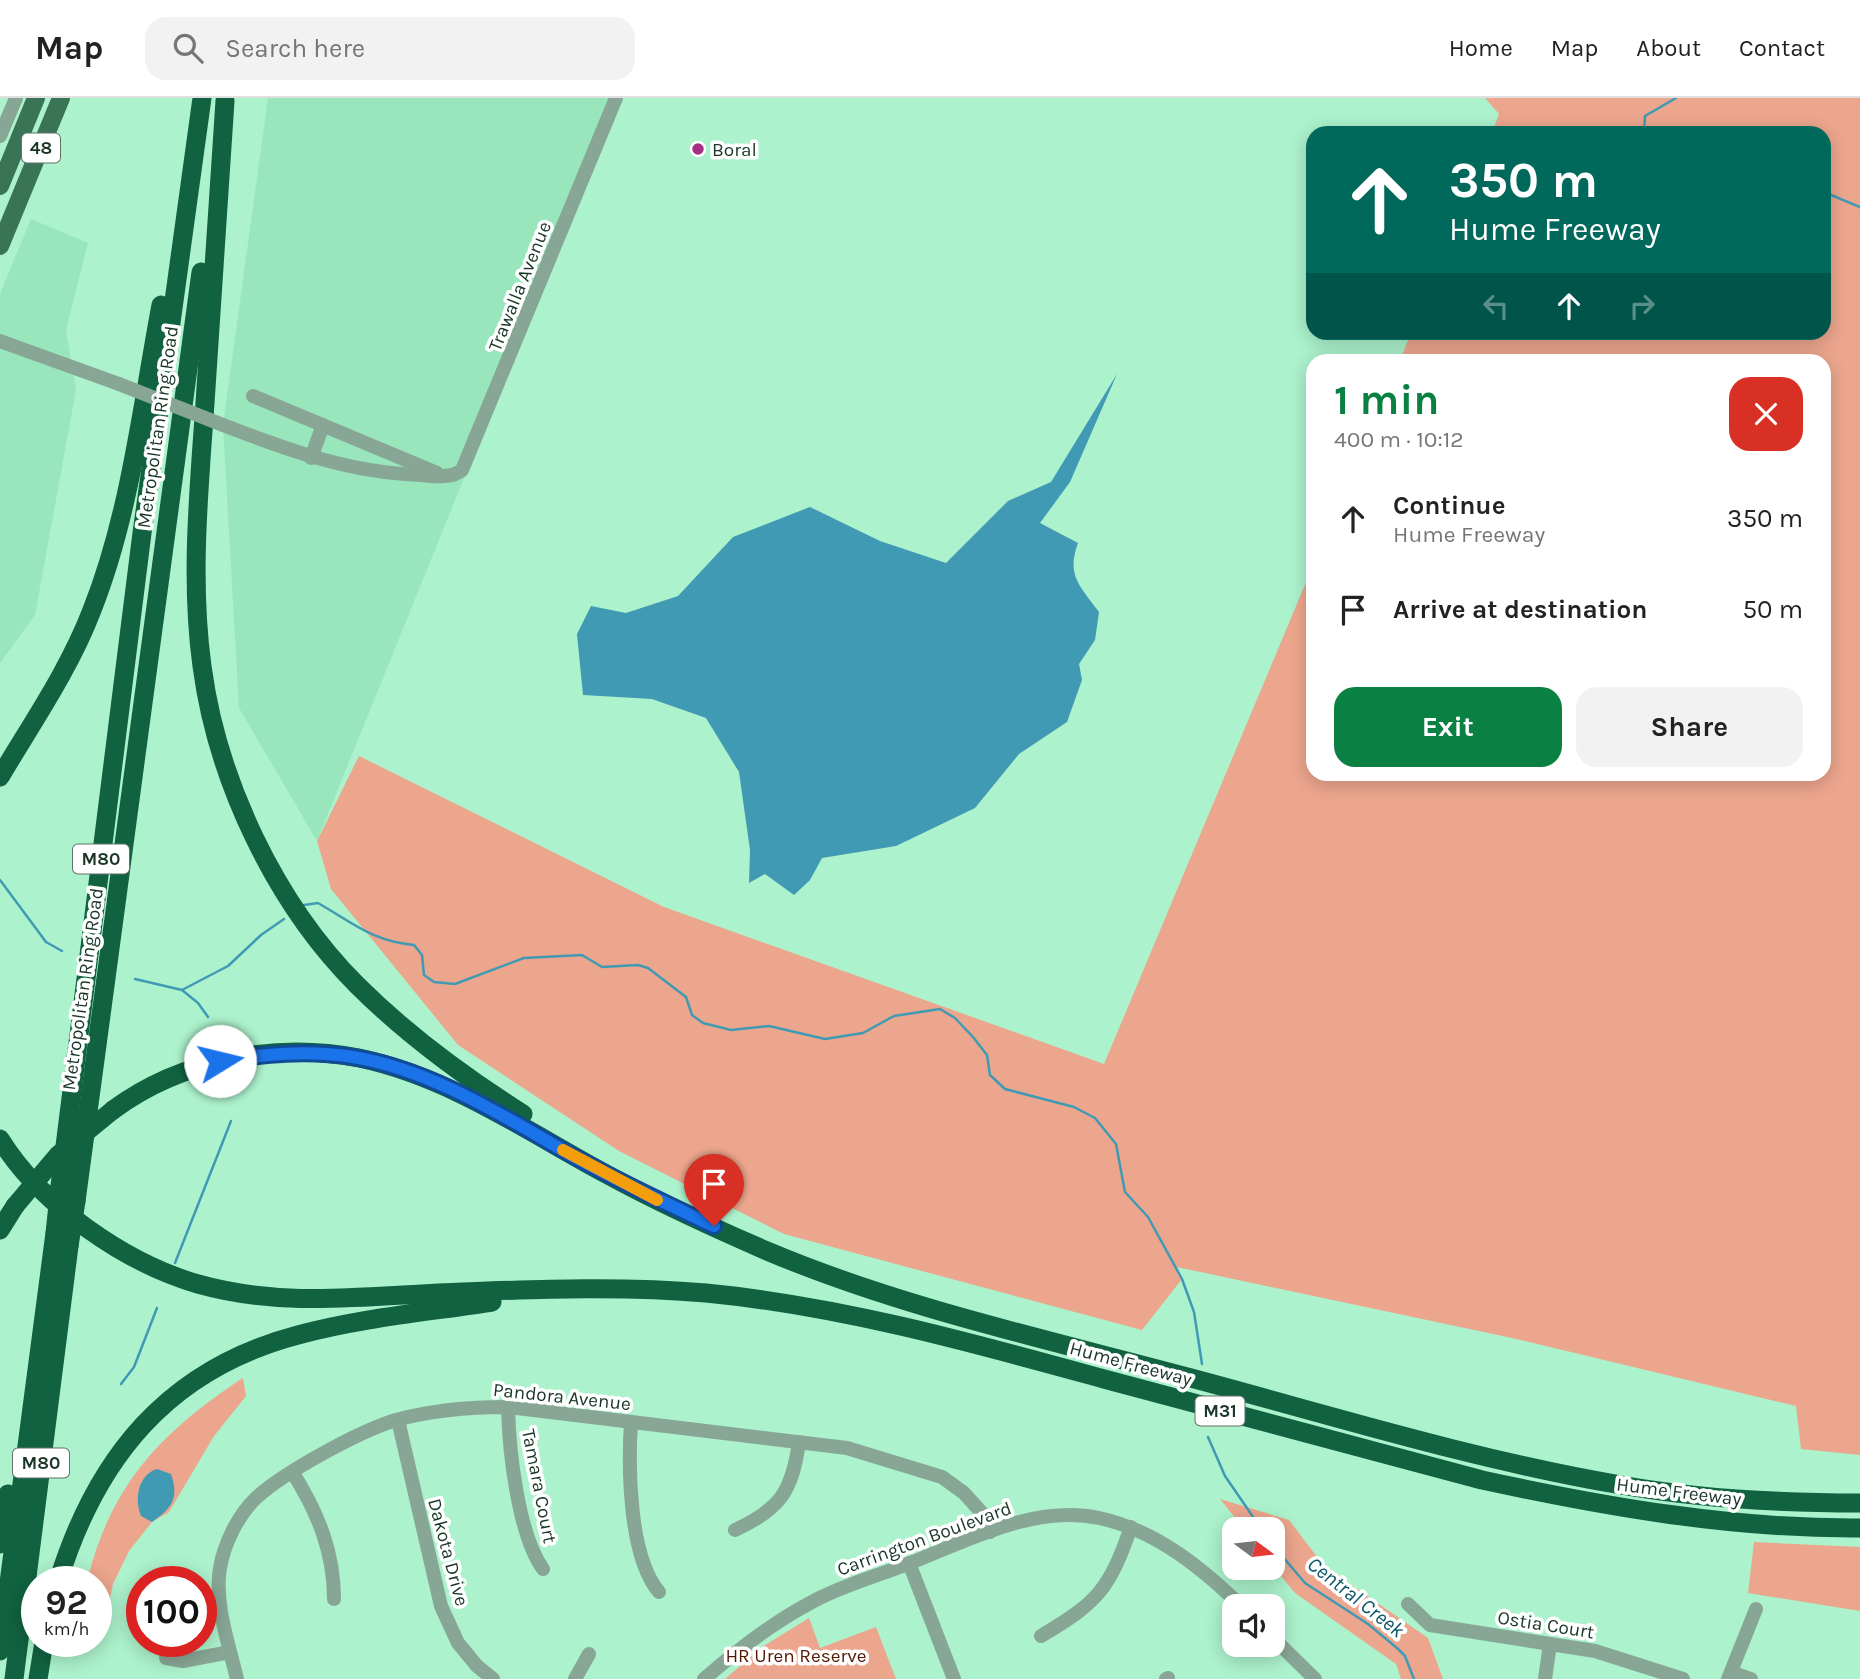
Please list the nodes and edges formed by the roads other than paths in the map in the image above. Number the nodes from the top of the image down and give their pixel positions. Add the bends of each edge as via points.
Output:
1 (16, 98) edge
2 (36, 98) edge
3 (61, 98) edge
4 (201, 98) edge
5 (617, 98) edge
6 (225, 100) edge
7 (0, 136) edge
8 (0, 186) edge
9 (0, 246) edge
10 (0, 332) edge
11 (0, 341) edge
12 (27, 348) junction
13 (253, 397) dead end
14 (323, 425) junction
15 (311, 458) junction
16 (444, 476) junction
17 (0, 777) edge
18 (0, 1139) edge
19 (655, 1199) junction
20 (0, 1230) edge
21 (62, 1240) junction
22 (552, 1292) junction
23 (36, 1372) junction
24 (508, 1408) junction
25 (398, 1420) junction
26 (631, 1422) junction
27 (799, 1442) junction
28 (293, 1473) junction
29 (1860, 1503) edge
30 (1131, 1527) junction
31 (1860, 1528) edge
32 (735, 1531) dead end
33 (986, 1533) junction
34 (0, 1545) edge
35 (909, 1563) junction
36 (64, 1566) edge
37 (543, 1569) dead end
38 (659, 1592) dead end
39 (1227, 1594) edge
40 (334, 1599) dead end
41 (1408, 1604) dead end
42 (1755, 1609) dead end
43 (1041, 1636) dead end
44 (1550, 1644) junction
45 (1285, 1650) edge
46 (0, 1651) edge
47 (230, 1652) junction
48 (589, 1654) dead end
49 (42, 1657) edge
50 (166, 1658) dead end
51 (1730, 1675) edge
52 (14, 1679) edge
53 (38, 1679) edge
54 (237, 1679) edge
55 (493, 1679) edge
56 (575, 1679) edge
57 (704, 1679) edge
58 (954, 1679) edge
59 (1315, 1679) edge
60 (1545, 1679) edge
61 (1684, 1679) edge
62 (1751, 1679) edge

1 - 7 street
2 - 8 main road, 48
3 - 9 main road, 48
4 - 17 highway via 102,586 68,664
4 - 21 highway, Metropolitan Ring Road / M80, bridge via 60,1186
5 - 16 street, Trawalla Avenue via 466,466
6 - 19 highway via 196,603 202,668 230,775 273,870 302,917 391,1018 456,1071
6 - 21 highway, Metropolitan Ring Road / M80, bridge via 76,1201
10 - 12 street
11 - 12 street
12 - 15 street, bridge
13 - 14 street
14 - 15 street
14 - 16 street
15 - 16 street via 360,470
18 - 22 highway via 18,1164 106,1243 138,1262 195,1283 266,1298 307,1301
19 - 20 highway, bridge via 419,1075 353,1057 294,1053 220,1061 139,1091 58,1155
19 - 29 highway, Hume Freeway / M31 via 765,1250 878,1291 1490,1458 1678,1493
21 - 23 highway, Metropolitan Ring Road / M80
21 - 52 highway, Metropolitan Ring Road / M80
22 - 31 highway, Hume Freeway / M31 via 672,1291 799,1305 958,1340 1528,1490 1696,1518
22 - 36 highway via 299,1335 253,1350 202,1377 145,1423 107,1470 78,1524
23 - 34 highway via 12,1463
23 - 46 highway, Metropolitan Ring Road / M80
24 - 25 street, Pandora Avenue via 474,1407
24 - 26 street, Pandora Avenue
24 - 37 street, Tamara Court via 513,1468 528,1541
25 - 28 street, Pandora Avenue via 372,1429
25 - 55 street, Dakota Drive via 440,1606 458,1643
26 - 27 street, Pandora Avenue
26 - 38 street via 632,1506 647,1578
27 - 32 street via 792,1477 774,1509
27 - 33 street, Pandora Avenue via 847,1448 942,1477 976,1508
28 - 40 street via 321,1525 334,1571
28 - 47 street, Pandora Avenue via 256,1498 233,1529 220,1569
30 - 33 street, Carrington Boulevard via 1099,1518 1056,1517
30 - 39 street, Carrington Boulevard via 1161,1541
30 - 43 street via 1116,1569 1100,1595
33 - 35 street, Carrington Boulevard
35 - 57 street, Carrington Boulevard via 812,1602 749,1640
35 - 58 street
41 - 44 street, Ostia Court via 1430,1625
42 - 51 street
44 - 60 street
44 - 61 street, Ostia Court via 1617,1656
45 - 59 street
47 - 50 street via 183,1661
47 - 54 street, Pandora Avenue
48 - 56 street
49 - 53 highway
51 - 62 street

